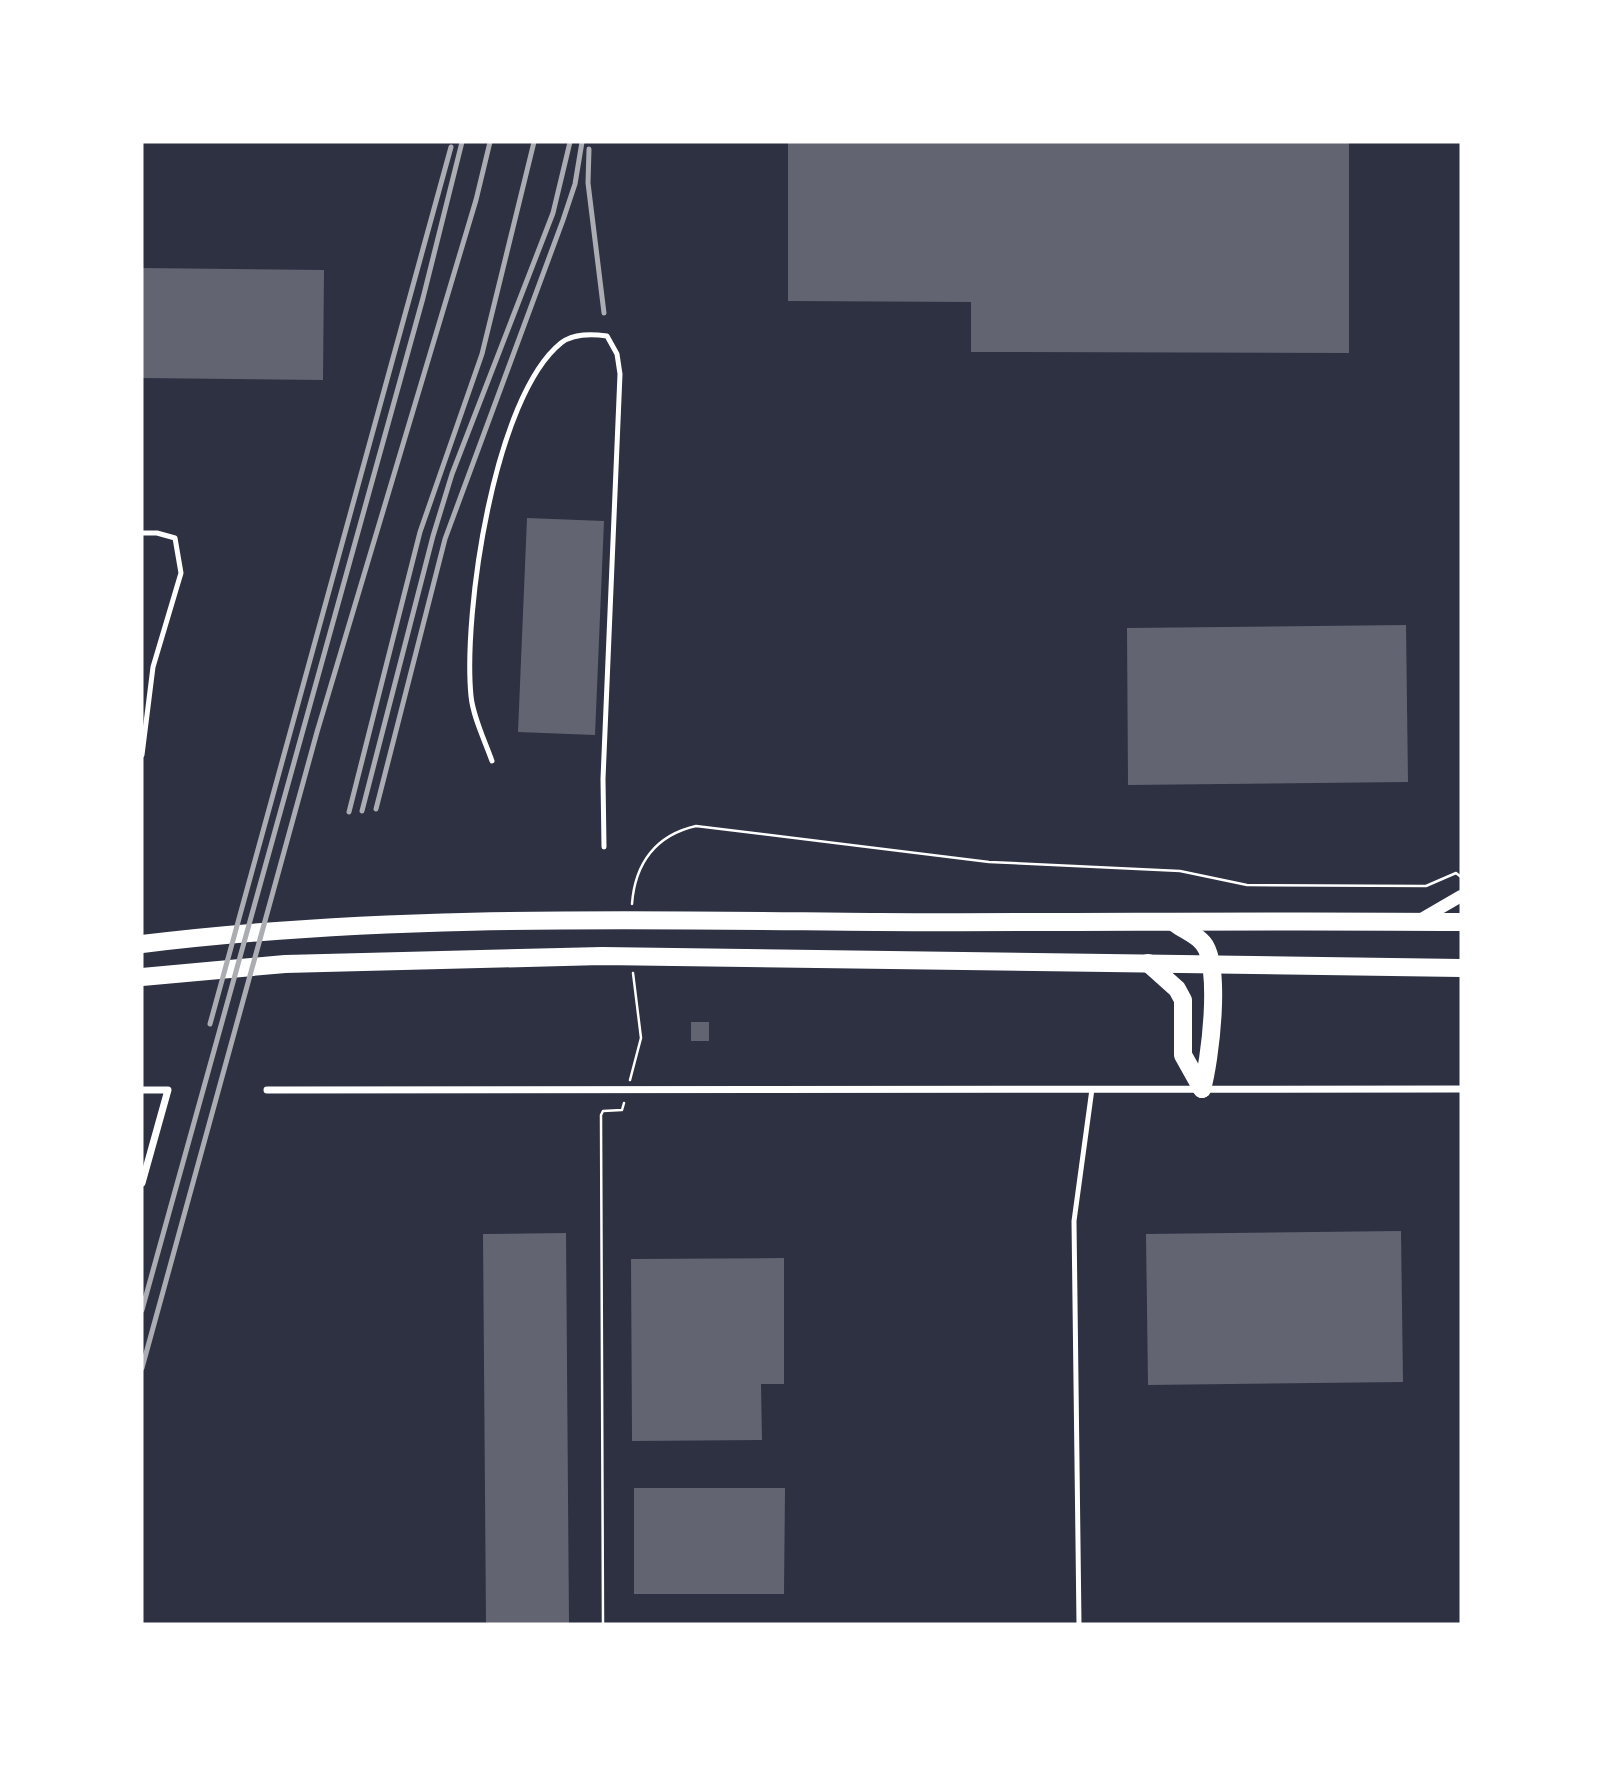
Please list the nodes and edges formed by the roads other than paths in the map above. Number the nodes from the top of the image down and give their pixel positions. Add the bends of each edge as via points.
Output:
1 (142, 533) edge
2 (142, 755) edge
3 (492, 761) dead end
4 (604, 847) dead end
5 (1461, 896) edge
6 (1418, 921) junction
7 (1461, 922) edge
8 (1176, 924) junction
9 (142, 944) edge
10 (1148, 963) junction
11 (1213, 963) junction
12 (1431, 967) junction
13 (1461, 968) edge
14 (142, 977) edge
15 (1461, 982) edge
16 (1092, 1089) junction
17 (1202, 1089) junction
18 (1461, 1089) edge
19 (142, 1090) edge
20 (267, 1090) dead end
21 (142, 1183) edge
22 (1079, 1624) edge

1 - 2 lane via 174,538 181,573 153,667
3 - 4 lane via 471,698 472,606 513,417 536,372 562,342 587,333 607,336 621,374
5 - 6 street
6 - 7 highway
6 - 8 highway
8 - 9 highway via 600,920 294,930
8 - 11 highway via 1203,942
10 - 11 highway
10 - 14 highway via 602,956 285,964
10 - 17 highway via 1183,1000 1183,1055
11 - 12 highway
11 - 17 highway via 1210,1058
12 - 13 highway
12 - 15 highway
16 - 17 street
16 - 20 street
16 - 22 lane via 1074,1221
17 - 18 street
19 - 21 street via 168,1090

